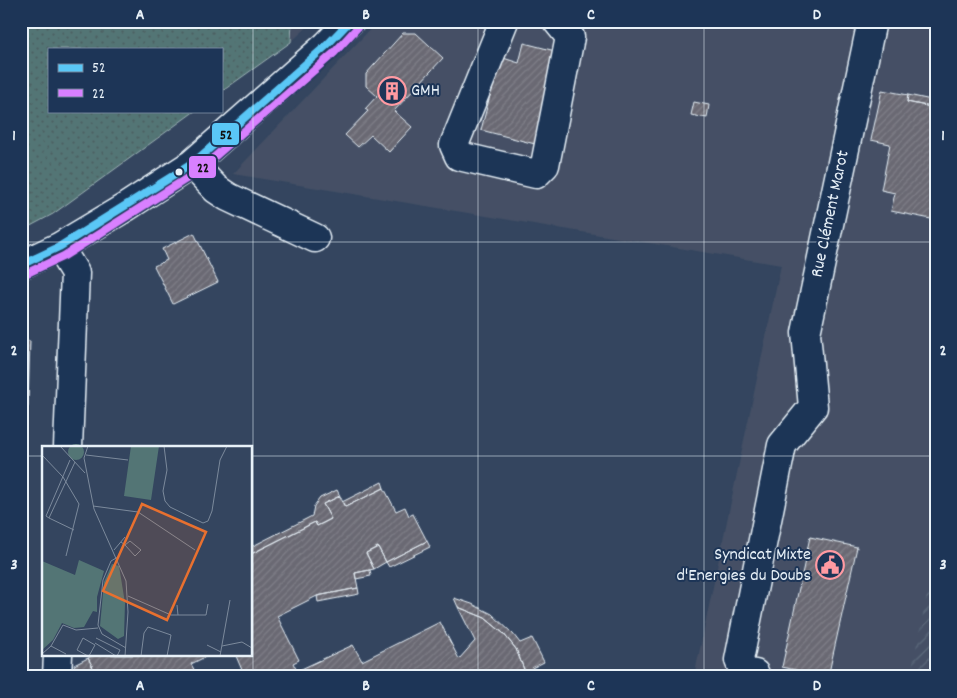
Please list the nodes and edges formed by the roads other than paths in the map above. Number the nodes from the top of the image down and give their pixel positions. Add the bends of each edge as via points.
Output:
1 (350, 21) edge
2 (504, 21) edge
3 (557, 21) edge
4 (872, 21) edge
5 (192, 164) junction
6 (315, 238) dead end
7 (59, 247) junction
8 (21, 265) edge
9 (68, 446) edge
10 (58, 656) edge
11 (755, 674) dead end
12 (57, 677) edge

1 - 5 street
2 - 3 street via 454,145 459,156 536,174 545,165 570,36
4 - 11 street, Rue Clément Marot via 806,333 813,407 782,445 739,660 744,672
5 - 6 street via 228,197
5 - 7 street
7 - 8 street
7 - 9 street via 75,273
10 - 12 street

